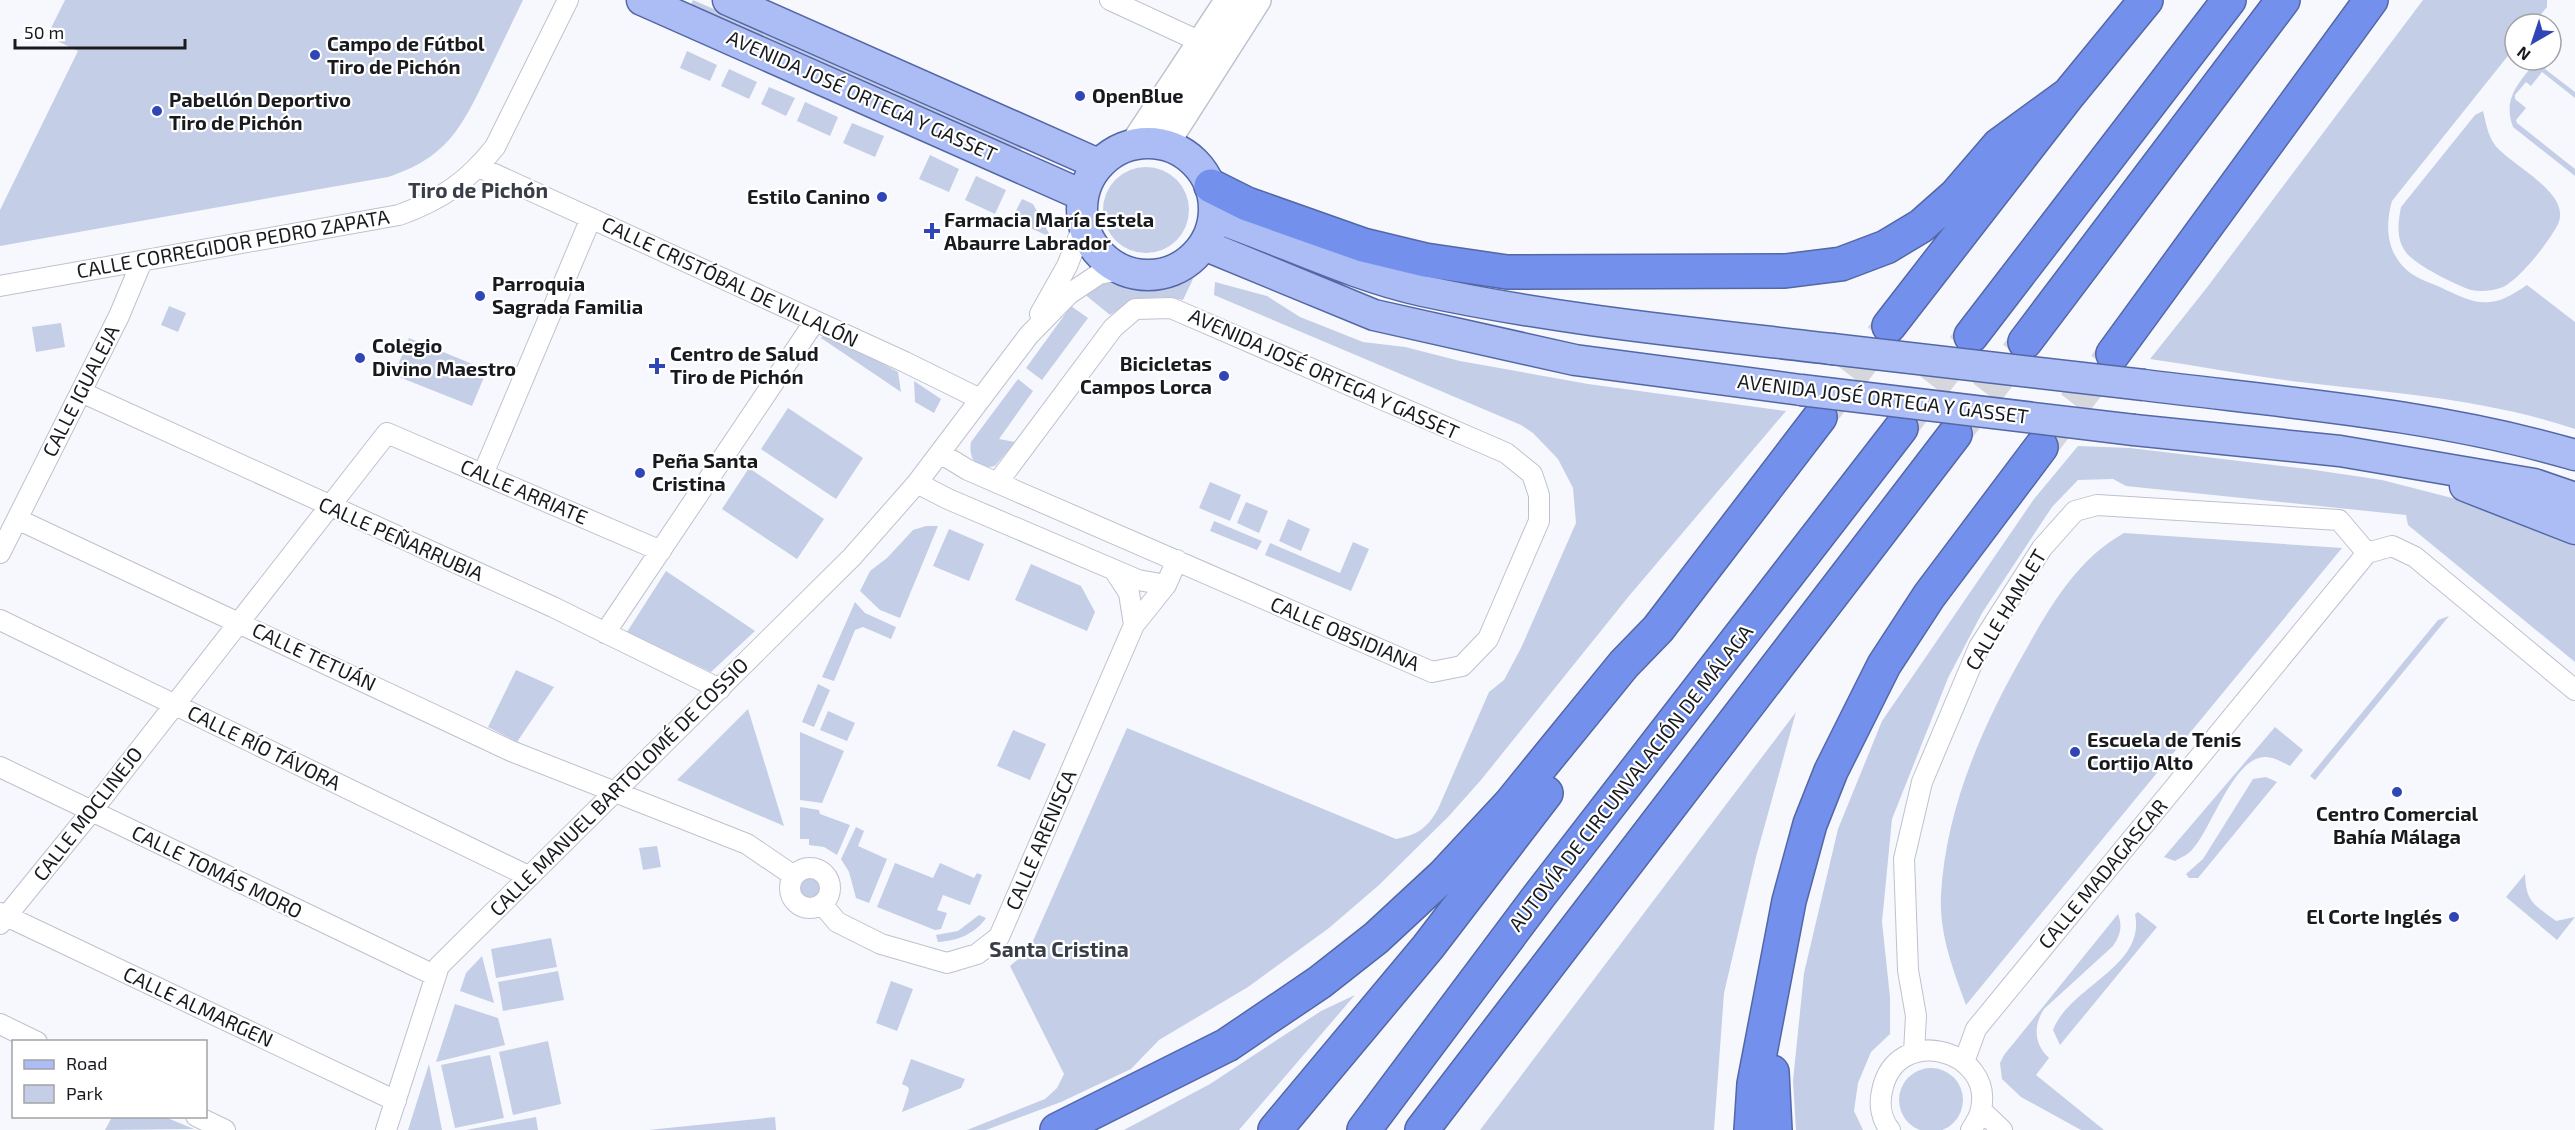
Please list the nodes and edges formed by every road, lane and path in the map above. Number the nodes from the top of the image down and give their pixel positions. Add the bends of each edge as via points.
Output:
1 (568, 0) edge
2 (642, 0) edge
3 (728, 0) edge
4 (1110, 0) edge
5 (1228, 0) edge
6 (1257, 0) edge
7 (2146, 0) edge
8 (2229, 0) edge
9 (2283, 0) edge
10 (2371, 0) edge
11 (1202, 42) junction
12 (2069, 94) junction
13 (1134, 144) junction
14 (1165, 144) junction
15 (1098, 164) junction
16 (479, 167) junction
17 (1082, 195) junction
18 (1212, 202) junction
19 (591, 218) junction
20 (1083, 226) junction
21 (1203, 245) junction
22 (142, 261) junction
23 (1121, 270) junction
24 (0, 285) edge
25 (815, 321) junction
26 (1890, 326) tunnel mouth
27 (1029, 335) junction
28 (1971, 336) tunnel mouth
29 (2025, 342) tunnel mouth
30 (2113, 354) tunnel mouth
31 (81, 392) junction
32 (980, 399) junction
33 (1820, 417) tunnel mouth
34 (1901, 428) tunnel mouth
35 (387, 433) joint
36 (1955, 434) tunnel mouth
37 (2041, 447) tunnel mouth
38 (940, 453) junction
39 (2575, 455) edge
40 (2412, 465) junction
41 (483, 474) junction
42 (998, 482) junction
43 (917, 483) junction
44 (2575, 498) edge
45 (328, 506) junction
46 (17, 519) junction
47 (1539, 521) joint
48 (2575, 529) edge
49 (661, 551) junction
50 (0, 553) edge
51 (2367, 553) junction
52 (1177, 560) junction
53 (1114, 570) junction
54 (1166, 585) junction
55 (0, 620) edge
56 (238, 621) junction
57 (1134, 625) junction
58 (1658, 629) junction
59 (605, 633) junction
60 (720, 688) junction
61 (2575, 690) edge
62 (174, 704) junction
63 (0, 767) edge
64 (613, 792) junction
65 (91, 812) junction
66 (528, 876) junction
67 (794, 876) junction
68 (822, 903) junction
69 (2, 918) edge
70 (436, 976) junction
71 (0, 1024) edge
72 (1765, 1034) junction
73 (35, 1040) edge
74 (1914, 1052) junction
75 (1965, 1062) junction
76 (396, 1101) junction
77 (1981, 1110) junction
78 (200, 1118) edge
79 (225, 1130) edge
80 (386, 1130) edge
81 (1057, 1130) edge
82 (1275, 1130) edge
83 (1364, 1130) edge
84 (1422, 1130) edge
85 (1751, 1130) edge
86 (1775, 1130) edge
87 (1890, 1130) edge
88 (1971, 1130) edge
89 (2002, 1130) edge

1 - 16 street, CALLE CORREGIDOR PEDRO ZAPATA via 508,124
2 - 17 main road, AVENIDA JOSÉ ORTEGA Y GASSET
3 - 15 main road, AVENIDA JOSÉ ORTEGA Y GASSET
4 - 11 street
5 - 11 main road
6 - 14 main road
7 - 12 highway
8 - 28 highway
9 - 29 highway
10 - 30 highway
11 - 13 main road
12 - 18 highway via 1999,145 1956,195 1921,226 1886,247 1841,264 1785,272 1507,272 1363,245 1247,204
12 - 26 highway
13 - 14 main road
13 - 15 main road via 1108,155
14 - 18 main road via 1189,156 1207,177
15 - 17 main road
16 - 19 street, CALLE CRISTÓBAL DE VILLALÓN
16 - 22 street, CALLE CORREGIDOR PEDRO ZAPATA via 456,189 399,216
17 - 20 main road
18 - 21 main road
18 - 39 main road, bridge via 1266,236 1325,261 1422,291 1576,318 2388,414
19 - 25 street, CALLE CRISTÓBAL DE VILLALÓN
19 - 41 street
20 - 23 main road via 1091,244
20 - 27 street via 1067,266
21 - 23 main road via 1176,269 1158,274
21 - 40 main road, AVENIDA JOSÉ ORTEGA Y GASSET, bridge via 1374,315 1575,360 2134,430 2340,451
22 - 24 street, CALLE CORREGIDOR PEDRO ZAPATA
22 - 31 street, CALLE IGUALEJA
23 - 27 street via 1099,274 1069,294
25 - 32 street, CALLE CRISTÓBAL DE VILLALÓN
25 - 49 street
27 - 32 street
31 - 45 street, CALLE PEÑARRUBIA
31 - 46 street, CALLE IGUALEJA
32 - 38 street
33 - 58 highway
34 - 83 highway, AUTOVÍA DE CIRCUNVALACIÓN DE MÁLAGA via 1539,896
35 - 41 street, CALLE ARRIATE
35 - 45 street, CALLE MOCLINEJO
36 - 84 highway
37 - 72 highway via 1884,665 1831,771 1810,824 1789,901
38 - 42 street, CALLE OBSIDIANA
38 - 43 street
40 - 44 main road, AVENIDA JOSÉ ORTEGA Y GASSET via 2534,484
40 - 48 main road
41 - 49 street, CALLE ARRIATE
42 - 47 street, AVENIDA JOSÉ ORTEGA Y GASSET via 1113,328 1135,309 1171,308 1506,453 1532,474 1539,495
42 - 52 street, CALLE OBSIDIANA
43 - 53 street
43 - 60 street, CALLE MANUEL BARTOLOMÉ DE COSSIO via 852,556
45 - 56 street, CALLE MOCLINEJO
45 - 59 street, CALLE PEÑARRUBIA
46 - 50 street, CALLE IGUALEJA
46 - 56 street, CALLE TETUÁN
47 - 52 street, CALLE OBSIDIANA via 1488,639 1462,666 1432,672
49 - 59 street
51 - 61 street via 2392,546 2415,557
51 - 74 street, CALLE HAMLET via 2338,520 2097,505 2075,511 2042,548 1979,647 1922,782 1904,859 1908,970 1916,1016
51 - 75 street, CALLE MADAGASCAR via 1976,1029
52 - 54 street
53 - 54 street
53 - 57 street via 1129,593
54 - 57 street, CALLE ARENISCA
55 - 62 street, CALLE RÍO TÁVORA
56 - 62 street, CALLE MOCLINEJO
56 - 64 street, CALLE TETUÁN via 511,751
57 - 68 street, CALLE ARENISCA via 999,937 977,954 947,963 881,944 837,922
58 - 81 highway via 1624,664 1510,804 1444,875 1376,938 1320,982 1227,1045
58 - 82 highway via 1638,674 1428,947
59 - 60 street, CALLE PEÑARRUBIA
60 - 64 street, CALLE MANUEL BARTOLOMÉ DE COSSIO
62 - 65 street, CALLE MOCLINEJO
62 - 66 street, CALLE RÍO TÁVORA
63 - 65 street, CALLE TOMÁS MORO
64 - 66 street, CALLE MANUEL BARTOLOMÉ DE COSSIO
64 - 67 street via 747,844
65 - 69 street, CALLE MOCLINEJO
65 - 70 street, CALLE TOMÁS MORO
66 - 70 street, CALLE MANUEL BARTOLOMÉ DE COSSIO via 439,966
67 - 68 street via 790,887 796,902 811,908
67 - 68 street via 810,868 823,872 830,885
69 - 76 street, CALLE ALMARGEN
70 - 76 street, CALLE MANUEL BARTOLOMÉ DE COSSIO
71 - 73 street
72 - 85 highway via 1754,1084
72 - 86 highway via 1774,1086
74 - 75 street via 1949,1053
74 - 87 street via 1890,1070 1883,1083 1881,1113
75 - 77 street via 1977,1078
76 - 80 street, CALLE MANUEL BARTOLOMÉ DE COSSIO
77 - 88 street
77 - 89 street
78 - 79 street

